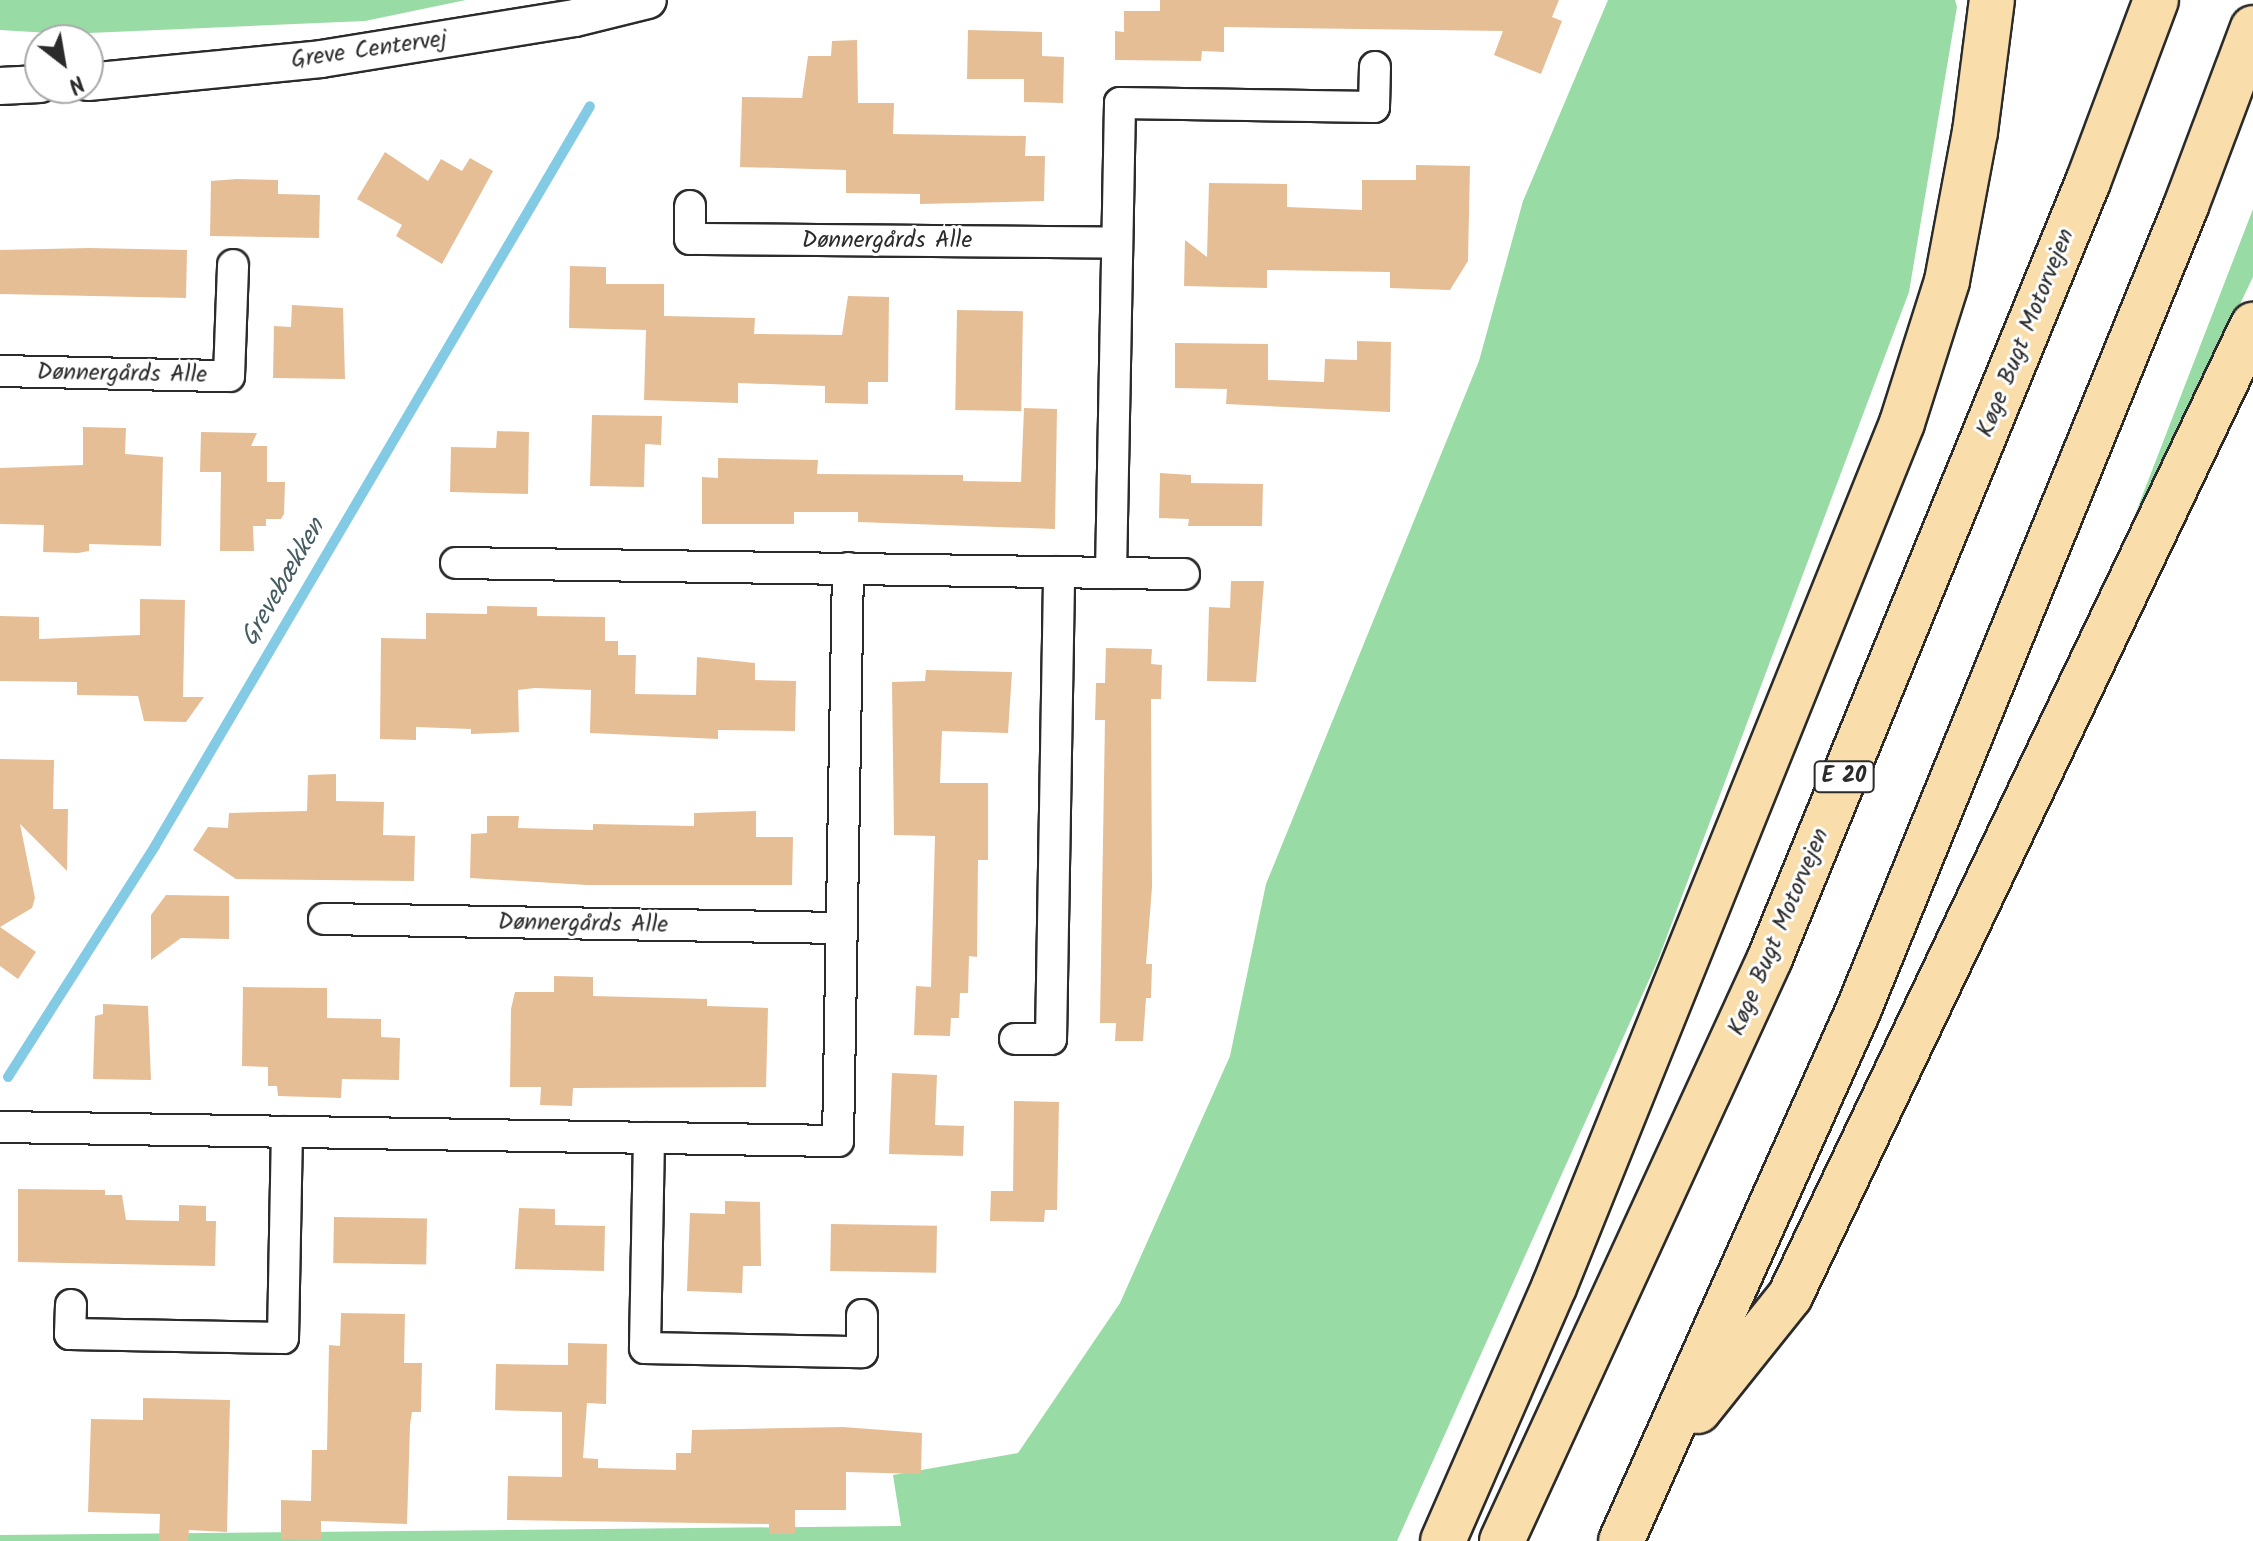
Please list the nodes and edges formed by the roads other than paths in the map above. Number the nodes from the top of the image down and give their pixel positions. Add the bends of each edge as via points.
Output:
1 (648, 0) edge
2 (1992, 0) edge
3 (2156, 0) edge
4 (2253, 28) edge
5 (1375, 67) dead end
6 (104, 80) edge
7 (24, 85) edge
8 (0, 86) edge
9 (690, 206) dead end
10 (1117, 243) junction
11 (233, 265) dead end
12 (2253, 325) edge
13 (0, 371) edge
14 (456, 563) dead end
15 (848, 568) junction
16 (1059, 572) junction
17 (1111, 573) junction
18 (1184, 574) dead end
19 (324, 919) dead end
20 (842, 928) junction
21 (1015, 1039) dead end
22 (0, 1127) edge
23 (287, 1132) junction
24 (649, 1138) junction
25 (71, 1305) dead end
26 (862, 1315) dead end
27 (1660, 1460) junction
28 (1443, 1541) edge
29 (1502, 1541) edge
30 (1621, 1541) edge

1 - 6 street, Greve Centervej via 575,18 321,59
2 - 28 highway via 1975,132 1947,281 1902,423 1554,1287
3 - 29 highway, Køge Bugt Motorvejen / E 20 via 2088,182 1770,958
4 - 27 highway via 2180,221 1858,1011
5 - 10 street via 1374,107 1120,103
7 - 8 street
9 - 10 street, Dønnergårds Alle via 690,239
10 - 17 street
11 - 13 street, Dønnergårds Alle via 229,376
12 - 27 highway via 1790,1296
14 - 15 street
15 - 16 street
15 - 20 street
16 - 17 street
16 - 21 street via 1051,1039
17 - 18 street
19 - 20 street, Dønnergårds Alle
20 - 24 street via 838,1141
22 - 23 street
23 - 24 street
23 - 25 street via 283,1338 70,1334
24 - 26 street via 645,1348 862,1352
27 - 30 highway

